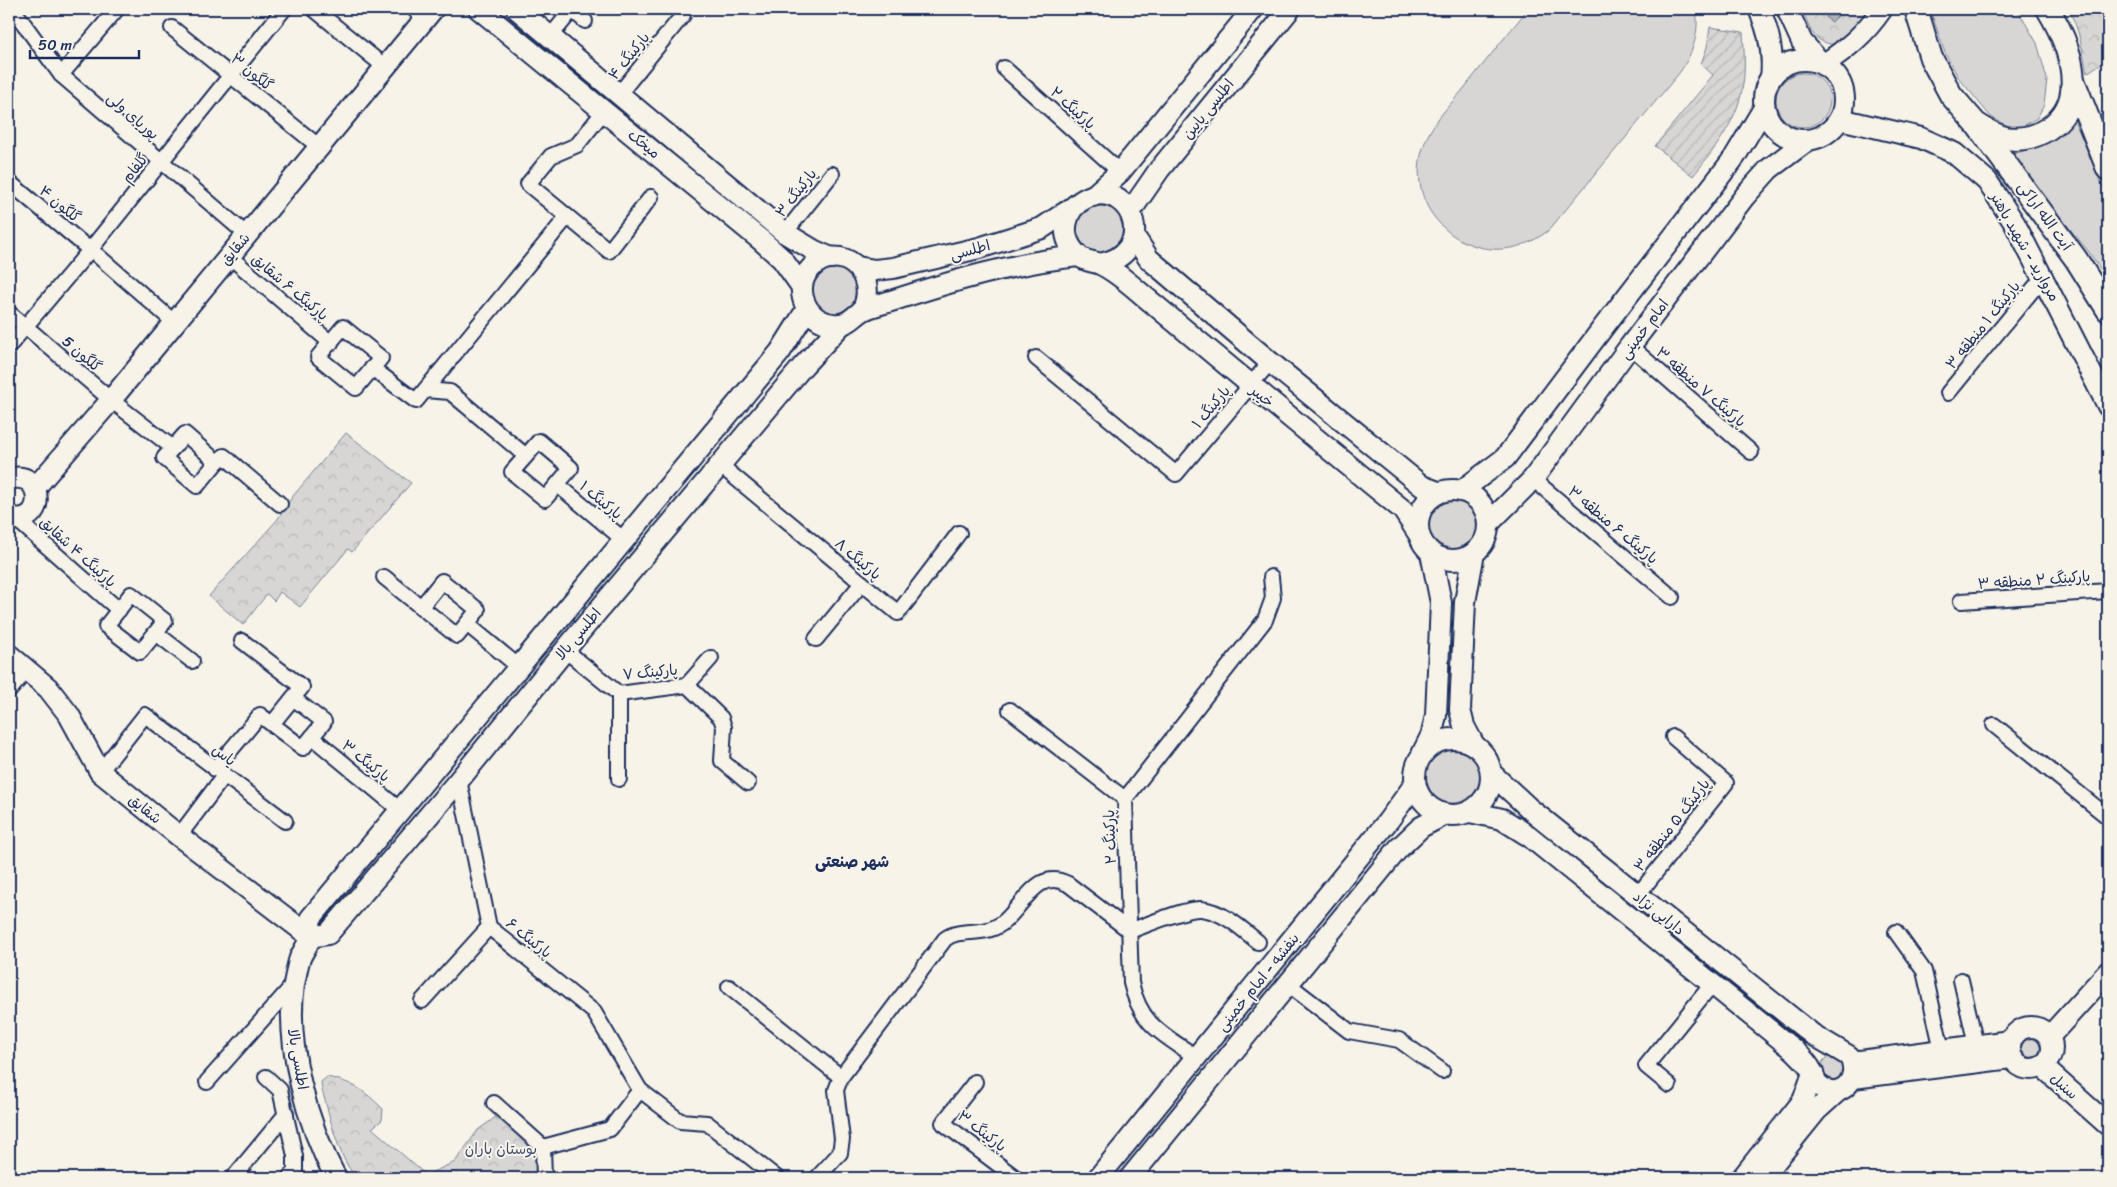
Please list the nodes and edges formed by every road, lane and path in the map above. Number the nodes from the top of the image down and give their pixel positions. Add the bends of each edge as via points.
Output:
1 (13, 9) edge
2 (117, 9) edge
3 (284, 9) edge
4 (314, 9) edge
5 (479, 9) edge
6 (517, 9) edge
7 (1253, 9) edge
8 (1290, 9) edge
9 (1759, 9) edge
10 (1787, 9) edge
11 (1882, 9) edge
12 (1916, 9) edge
13 (2048, 9) edge
14 (424, 12) edge
15 (683, 15) dead end
16 (586, 21) dead end
17 (172, 28) dead end
18 (550, 37) junction
19 (1823, 65) junction
20 (385, 67) junction
21 (1004, 68) dead end
22 (61, 75) junction
23 (231, 75) junction
24 (2072, 76) junction
25 (1771, 78) junction
26 (619, 94) junction
27 (1764, 108) junction
28 (604, 112) junction
29 (1840, 119) junction
30 (1978, 125) junction
31 (1808, 140) junction
32 (312, 141) dead end
33 (162, 162) junction
34 (2108, 169) edge
35 (1120, 172) junction
36 (832, 174) dead end
37 (9, 182) edge
38 (1093, 196) junction
39 (651, 197) dead end
40 (1075, 206) junction
41 (1130, 212) junction
42 (568, 217) junction
43 (785, 233) junction
44 (247, 235) junction
45 (1134, 236) junction
46 (94, 253) junction
47 (229, 256) junction
48 (1078, 256) junction
49 (831, 258) junction
50 (1100, 264) junction
51 (857, 267) junction
52 (2044, 276) junction
53 (802, 287) junction
54 (807, 309) junction
55 (2108, 310) edge
56 (862, 311) junction
57 (9, 313) edge
58 (175, 323) junction
59 (842, 324) junction
60 (28, 329) junction
61 (331, 342) junction
62 (9, 346) edge
63 (1630, 346) junction
64 (1036, 358) dead end
65 (1270, 362) junction
66 (372, 368) junction
67 (1250, 386) junction
68 (425, 390) junction
69 (1948, 393) dead end
70 (111, 400) junction
71 (2108, 406) edge
72 (173, 448) junction
73 (1751, 452) dead end
74 (526, 456) junction
75 (217, 462) junction
76 (720, 465) junction
77 (12, 477) edge
78 (1533, 479) junction
79 (558, 484) junction
80 (35, 488) junction
81 (1461, 491) junction
82 (1438, 492) junction
83 (280, 504) dead end
84 (11, 521) edge
85 (1488, 524) junction
86 (1418, 533) junction
87 (959, 534) dead end
88 (624, 540) junction
89 (1431, 553) junction
90 (1474, 553) junction
91 (384, 577) dead end
92 (1271, 577) dead end
93 (862, 584) junction
94 (2108, 591) edge
95 (1672, 597) dead end
96 (1961, 601) dead end
97 (421, 607) junction
98 (119, 610) junction
99 (467, 624) junction
100 (156, 633) junction
101 (816, 639) dead end
102 (242, 641) dead end
103 (565, 650) junction
104 (9, 655) edge
105 (710, 658) dead end
106 (192, 661) dead end
107 (519, 667) junction
108 (26, 670) junction
109 (687, 685) junction
110 (9, 691) edge
111 (619, 694) junction
112 (293, 698) junction
113 (1010, 710) dead end
114 (272, 724) junction
115 (1994, 725) dead end
116 (1673, 736) dead end
117 (312, 737) junction
118 (1474, 745) junction
119 (1423, 752) junction
120 (440, 764) junction
121 (100, 772) junction
122 (220, 772) junction
123 (1491, 773) junction
124 (619, 779) dead end
125 (459, 780) junction
126 (748, 783) dead end
127 (1415, 784) junction
128 (1125, 800) junction
129 (400, 810) junction
130 (1470, 812) junction
131 (1444, 815) junction
132 (2108, 817) edge
133 (285, 821) dead end
134 (179, 836) junction
135 (1637, 896) junction
136 (489, 927) junction
137 (1130, 931) junction
138 (1896, 932) dead end
139 (311, 937) junction
140 (1258, 942) dead end
141 (2108, 972) edge
142 (1961, 980) dead end
143 (1713, 983) junction
144 (294, 984) junction
145 (1288, 984) junction
146 (729, 987) dead end
147 (422, 1001) dead end
148 (2049, 1037) junction
149 (1976, 1046) junction
150 (2011, 1049) junction
151 (1942, 1050) junction
152 (1196, 1057) junction
153 (2042, 1067) junction
154 (1811, 1070) junction
155 (1442, 1071) dead end
156 (266, 1077) dead end
157 (841, 1077) junction
158 (1848, 1077) junction
159 (207, 1082) dead end
160 (975, 1082) dead end
161 (1669, 1085) dead end
162 (640, 1090) junction
163 (494, 1103) dead end
164 (286, 1114) junction
165 (2108, 1125) edge
166 (543, 1147) junction
167 (233, 1178) edge
168 (289, 1178) edge
169 (336, 1178) edge
170 (544, 1178) edge
171 (777, 1178) edge
172 (818, 1178) edge
173 (1016, 1178) edge
174 (1098, 1178) edge
175 (1130, 1178) edge
176 (1742, 1178) edge
177 (1762, 1178) edge

1 - 22 street, پوریای ولی
2 - 22 street
3 - 23 street, گلفام
4 - 20 street
5 - 28 street, میخک
6 - 18 street, میخک
7 - 35 street, اطلسی پایین
8 - 41 street, اطلسی پایین via 1159,170
9 - 25 street via 1766,24 1773,58
10 - 19 street via 1802,42
11 - 19 street via 1852,45
12 - 30 main road, آیت الله اراکی via 1941,79
13 - 24 main road via 2062,36
14 - 20 street, شقایق
15 - 26 street, پارکینگ ۴
16 - 18 street via 572,10
17 - 23 street, گلگون ۳
18 - 26 street, میخک
19 - 25 street via 1812,61 1794,62 1779,69
19 - 29 street via 1835,75 1842,88 1844,99
20 - 44 street, شقایق
21 - 35 street, پارکینگ ۲
22 - 33 street, پوریای ولی
23 - 32 street, گلگون ۳
23 - 33 street, گلفام
24 - 30 main road via 2072,93 2058,121 2050,128 2024,139 2007,138
24 - 34 main road
25 - 27 street via 1766,88
26 - 28 street
26 - 43 street, میخک
27 - 31 street via 1768,119 1780,132 1796,140
27 - 81 street via 1734,158 1505,458
28 - 42 street via 577,145 551,156 528,184
28 - 53 street, میخک via 782,259
29 - 31 street via 1826,134
29 - 52 street, مروارید - شهید باهنر via 1921,138 1954,153 1987,181 2016,224
30 - 55 main road, آیت الله اراکی via 2076,259
31 - 63 street, امام خمینی via 1769,169 1745,196
33 - 44 street, پوریای ولی
33 - 46 street, گلفام
35 - 38 street, اطلسی پایین
36 - 43 street, پارکینگ ۳
37 - 46 street, گلگون ۴
38 - 40 street
38 - 41 street via 1114,198
39 - 42 street via 609,251
40 - 48 street via 1068,215 1066,237
40 - 51 street, اطلسی via 1042,228 973,250 893,268
41 - 45 street
42 - 68 street
43 - 49 street, میخک
44 - 47 street, شقایق
45 - 50 street via 1122,256
45 - 65 street, خیبر via 1149,259
46 - 58 street, گلگون ۴
46 - 60 street, گلفام
47 - 58 street, شقایق
47 - 61 street, پارکینگ ۶ شقایق
48 - 50 street
48 - 56 street, اطلسی via 986,272
49 - 51 street
49 - 53 street via 811,268
50 - 67 street, خیبر via 1125,281
51 - 56 street via 867,283 868,293
52 - 69 street, پارکینگ ۱ منطقه ۳
52 - 71 street, مروارید - شهید باهنر
53 - 54 street
54 - 59 street via 822,322
54 - 88 street, اطلسی بالا via 780,352
56 - 59 street
57 - 60 street, گلگون 5
58 - 70 street, شقایق
59 - 76 street, اطلسی بالا via 802,366
60 - 62 street, گلفام
60 - 70 street, گلگون 5
61 - 66 street via 343,327 381,358
61 - 66 street via 318,357 356,388
63 - 73 street, پارکینگ ۷ منطقه ۳
63 - 78 street, امام خمینی
64 - 67 street, پارکینگ ۱ via 1176,474
65 - 67 street, پارکینگ ۱
65 - 82 street, خیبر via 1422,486
66 - 68 street via 416,401
67 - 86 street, خیبر via 1403,510
68 - 74 street via 450,392
70 - 72 street, گلگون 5
70 - 80 street, شقایق
72 - 75 street via 185,434
72 - 75 street via 164,458 197,486
74 - 79 street via 538,441 571,468
74 - 79 street via 512,472 545,499
75 - 83 street via 224,456
76 - 93 street, پارکینگ ۸
76 - 103 street, اطلسی بالا
77 - 80 street via 25,479
78 - 85 street, امام خمینی
78 - 95 street, پارکینگ ۶ منطقه ۳
79 - 88 street, پارکینگ ۱
80 - 84 street via 37,501 34,509 25,517
81 - 82 street
81 - 85 street via 1480,503
82 - 86 street via 1421,510
84 - 98 street, پارکینگ ۴ شقایق
85 - 90 street via 1482,546
86 - 89 street
87 - 93 street, پارکینگ ۸ via 898,613
88 - 107 street, اطلسی بالا
89 - 90 street via 1452,560
89 - 119 street via 1442,603 1436,715 1432,734
90 - 118 street via 1465,602 1460,710
91 - 97 street
92 - 128 street, پارکینگ ۲ via 1273,598 1265,620
93 - 101 street
94 - 96 street, پارکینگ ۲ منطقه ۳
97 - 99 street via 457,636
97 - 99 street via 442,580 478,610
98 - 100 street via 131,594 165,621
98 - 100 street via 106,626 140,652
99 - 107 street
100 - 106 street
102 - 112 street via 302,686
103 - 111 street, پارکینگ ۷
103 - 125 street, اطلسی بالا
104 - 108 street, شقایق
105 - 109 street
107 - 120 street, اطلسی بالا
108 - 110 street
108 - 121 street, شقایق via 48,688 69,715
109 - 111 street, پارکینگ ۷
109 - 126 street, پارکینگ ۷ via 721,718 724,727 722,761
111 - 124 street
112 - 114 street
112 - 117 street via 324,722
113 - 128 street
114 - 117 street via 303,748
114 - 122 street via 260,715
115 - 132 street
116 - 135 street, پارکینگ ۵ منطقه ۳ via 1726,783
117 - 129 street, پارکینگ ۳
118 - 119 street via 1453,738 1432,744
118 - 123 street via 1482,753
119 - 127 street via 1414,773
120 - 125 street
120 - 129 street, اطلسی بالا
121 - 122 street, یاس via 145,715
121 - 134 street, شقایق
122 - 133 street, یاس
122 - 134 street
123 - 130 street via 1484,800
123 - 135 street, دارایی نژاد
125 - 136 street, پارکینگ ۶
125 - 139 street, اطلسی بالا via 328,934
127 - 131 street via 1425,804
127 - 152 street, بنفشه - امام خمینی
128 - 137 street, پارکینگ ۲
129 - 139 street, اطلسی بالا via 310,919
130 - 131 street
130 - 143 street, دارایی نژاد via 1502,819 1529,836
131 - 145 street, بنفشه - امام خمینی via 1421,827 1398,848
134 - 139 street, شقایق
135 - 158 street, دارایی نژاد via 1812,1034 1831,1047 1844,1051
136 - 147 street
136 - 162 street, پارکینگ ۶ via 594,1012
137 - 140 street via 1200,909 1237,925
137 - 152 street, پارکینگ ۲ via 1131,983 1135,1000 1152,1026
137 - 157 street via 1068,884 1048,879 993,929 982,933 954,934 945,939
138 - 151 street via 1924,971
139 - 144 street, اطلسی بالا via 300,958
141 - 148 street
142 - 149 street
143 - 154 street, دارایی نژاد via 1794,1050
143 - 161 street via 1646,1066
144 - 159 street
144 - 169 street, اطلسی بالا via 293,1045 323,1154
145 - 155 street via 1349,1031 1399,1040
145 - 175 street, بنفشه - امام خمینی
146 - 157 street
148 - 150 street via 2038,1028 2025,1027 2014,1035
148 - 153 street via 2051,1056
149 - 150 street
149 - 151 street
150 - 153 street via 2021,1068 2036,1070
150 - 158 street
151 - 158 street
152 - 174 street, بنفشه - امام خمینی
153 - 165 street, سنبل
154 - 158 street, دارایی نژاد via 1819,1085 1832,1091
154 - 176 street via 1803,1101
156 - 164 street via 280,1090
157 - 172 street via 836,1090 842,1140 840,1152
158 - 177 street
160 - 173 street, پارکینگ ۳ via 943,1122
162 - 166 street via 610,1129
162 - 171 street via 680,1122 707,1123
163 - 166 street
164 - 167 street
164 - 168 street via 295,1156 295,1171
166 - 170 street

